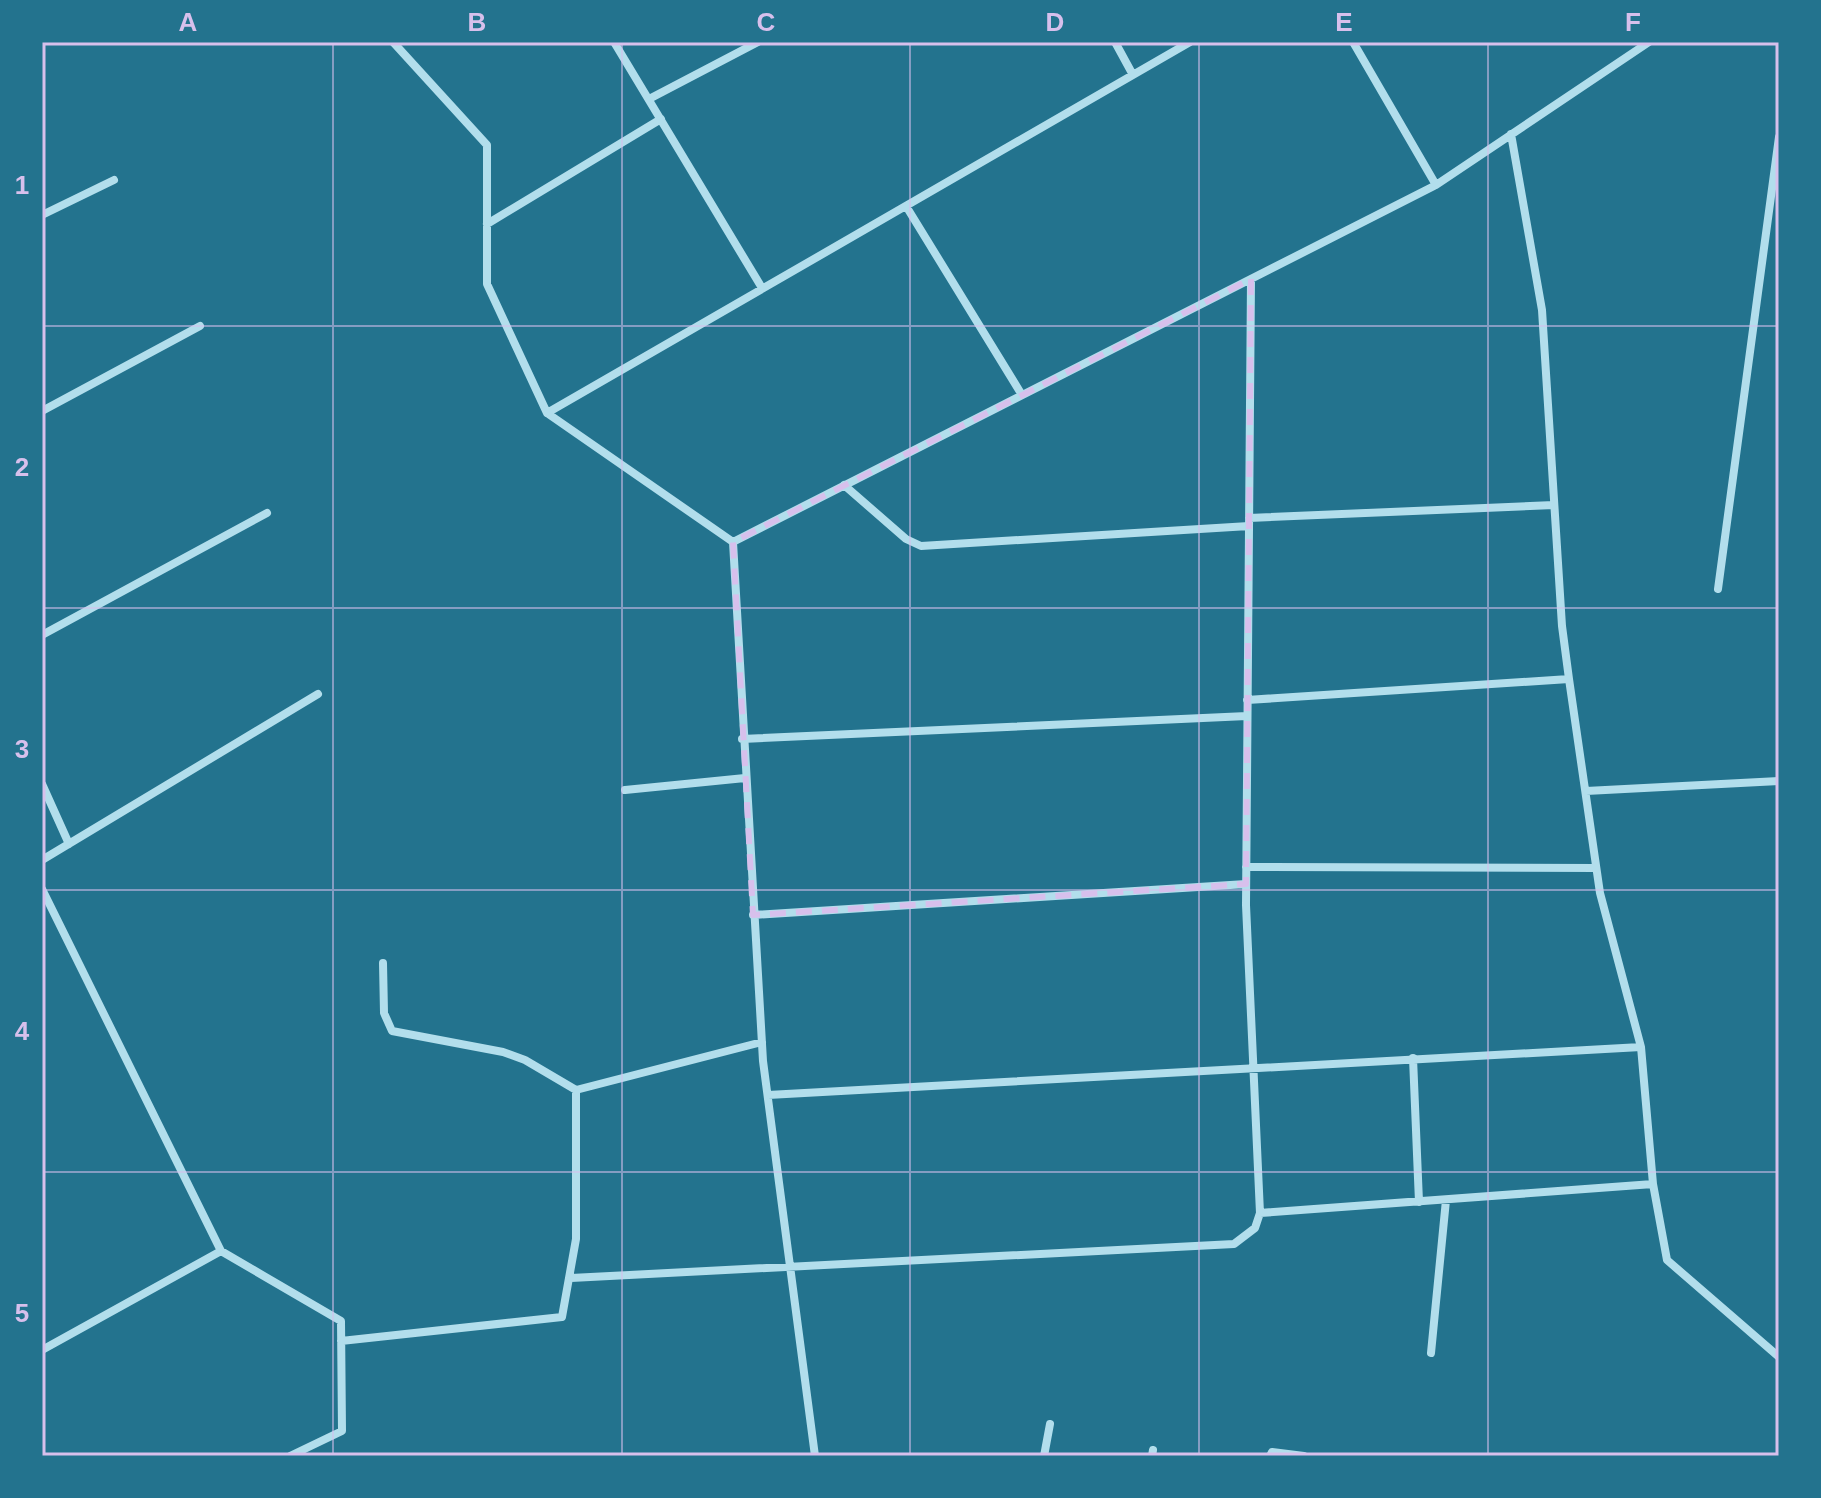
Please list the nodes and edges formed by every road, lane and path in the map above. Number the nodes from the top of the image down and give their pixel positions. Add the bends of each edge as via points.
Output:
1 (393, 42) edge
2 (614, 42) edge
3 (758, 42) edge
4 (1115, 42) edge
5 (1190, 42) edge
6 (1353, 42) edge
7 (1649, 42) edge
8 (1133, 75) junction
9 (649, 99) junction
10 (661, 119) junction
11 (1511, 134) junction
12 (1779, 137) edge
13 (114, 180) dead end
14 (1436, 185) junction
15 (906, 206) junction
16 (42, 215) edge
17 (487, 224) junction
18 (1251, 279) junction
19 (762, 288) junction
20 (200, 326) dead end
21 (1022, 395) junction
22 (42, 411) edge
23 (547, 413) junction
24 (844, 485) junction
25 (1554, 505) junction
26 (267, 513) dead end
27 (1249, 522) junction
28 (733, 542) junction
29 (1718, 589) dead end
30 (42, 635) edge
31 (1569, 679) junction
32 (318, 694) dead end
33 (1247, 700) junction
34 (1247, 716) junction
35 (742, 739) junction
36 (745, 778) junction
37 (1779, 781) edge
38 (42, 784) edge
39 (625, 790) dead end
40 (1586, 791) junction
41 (69, 844) junction
42 (42, 860) edge
43 (1246, 867) junction
44 (1596, 868) junction
45 (1246, 884) junction
46 (42, 889) edge
47 (753, 915) junction
48 (383, 963) dead end
49 (762, 1042) junction
50 (1641, 1047) junction
51 (1413, 1058) junction
52 (1253, 1067) junction
53 (576, 1090) junction
54 (768, 1095) junction
55 (1653, 1184) junction
56 (1446, 1200) junction
57 (1419, 1202) junction
58 (1260, 1213) junction
59 (221, 1251) junction
60 (790, 1265) junction
61 (571, 1278) junction
62 (341, 1341) junction
63 (42, 1350) edge
64 (1431, 1353) dead end
65 (1779, 1357) edge
66 (1050, 1424) dead end
67 (317, 1443) junction
68 (290, 1456) edge
69 (320, 1456) edge
70 (815, 1456) edge
71 (1044, 1456) edge
72 (1270, 1456) edge
73 (1304, 1456) edge

1 - 17 street via 487,145
2 - 9 street
3 - 9 street
4 - 8 street
5 - 8 street
6 - 14 street
7 - 11 street
8 - 15 street
9 - 10 street
10 - 17 street
10 - 19 street
11 - 14 street
11 - 25 street via 1542,310
12 - 29 street
13 - 16 street
14 - 18 street
15 - 19 street
15 - 21 street
17 - 23 street via 487,284
18 - 21 street
18 - 27 street
19 - 23 street
20 - 22 street
21 - 24 street
23 - 28 street
24 - 27 street via 921,546
24 - 28 street
25 - 27 street
25 - 31 street
26 - 30 street
27 - 33 street
28 - 35 street
31 - 33 street
31 - 40 street
32 - 41 street
33 - 34 street
34 - 35 street
34 - 43 street
35 - 36 street
36 - 39 street
36 - 47 street
37 - 40 street
38 - 41 street
40 - 44 street
41 - 42 street
43 - 44 street
43 - 45 street
44 - 50 street
45 - 47 street
45 - 52 street
46 - 59 street
47 - 49 street
48 - 53 street via 384,1013 392,1031 503,1052
49 - 53 street
49 - 54 street
50 - 51 street
50 - 55 street
51 - 52 street
51 - 57 street
52 - 54 street
52 - 58 street
53 - 61 street
54 - 60 street
55 - 56 street
55 - 65 street via 1667,1260
56 - 57 street
56 - 64 street
57 - 58 street
58 - 60 street via 1255,1228 1234,1244
59 - 62 street via 341,1321
59 - 63 street
60 - 61 street
60 - 70 street
61 - 62 street via 562,1317
62 - 67 street via 342,1431
66 - 71 street
67 - 68 street
67 - 69 street
72 - 73 street

